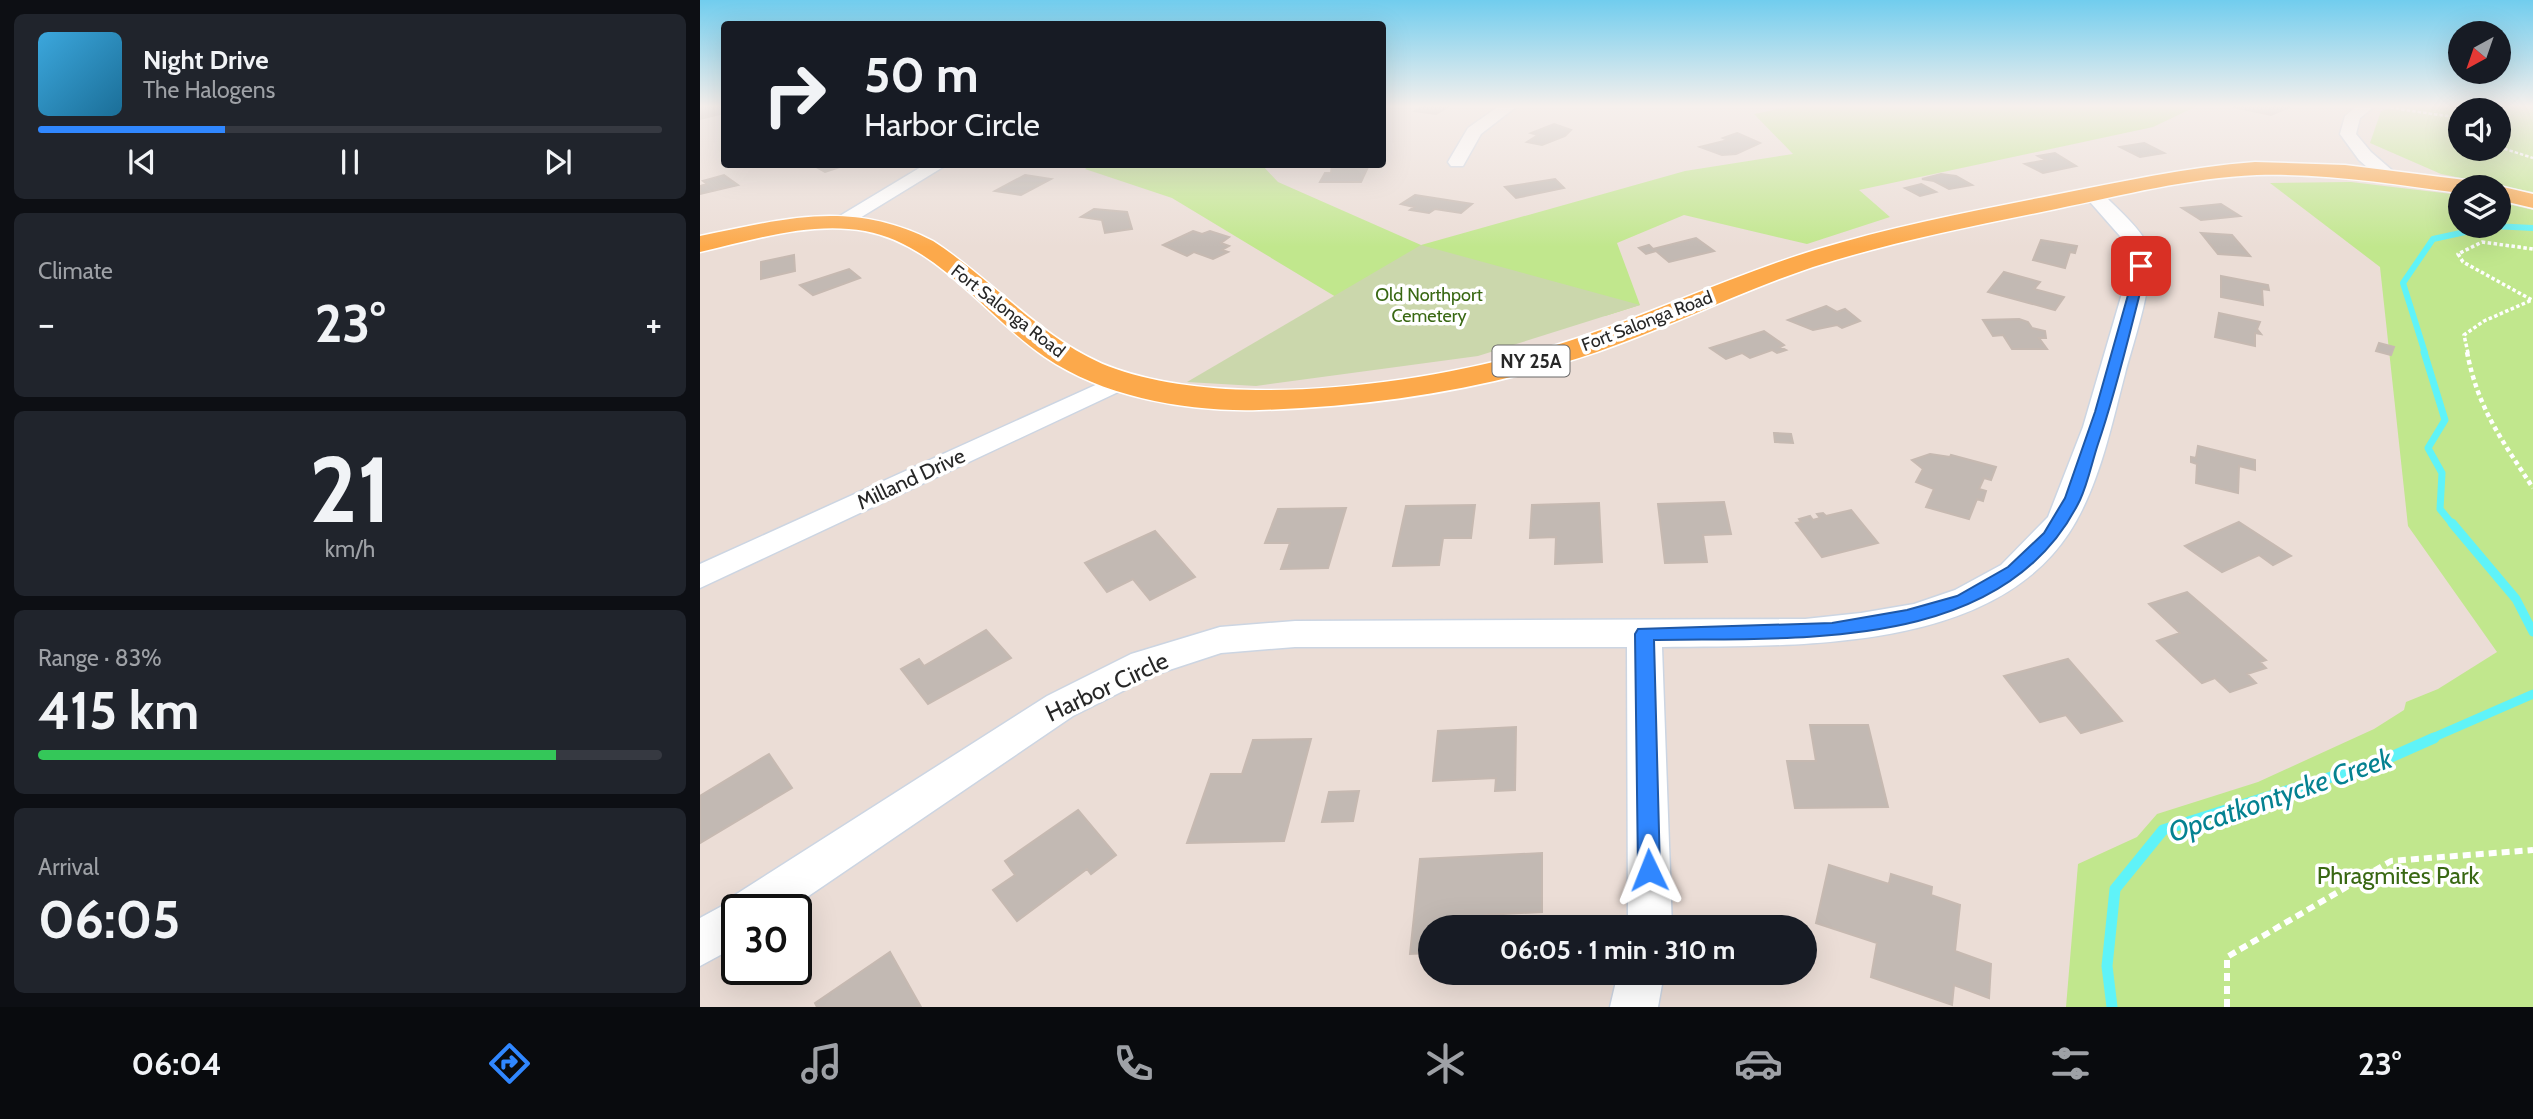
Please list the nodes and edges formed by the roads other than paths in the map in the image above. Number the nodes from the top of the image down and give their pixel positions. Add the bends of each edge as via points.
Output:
1 (1462, 153) edge
2 (2363, 153) edge
3 (1457, 162) dead end
4 (933, 168) edge
5 (2388, 176) junction
6 (2448, 185) edge
7 (2092, 194) junction
8 (2511, 196) edge
9 (2533, 201) edge
10 (843, 220) junction
11 (700, 244) edge
12 (1122, 381) junction
13 (700, 577) edge
14 (1644, 634) junction
15 (775, 894) edge
16 (1650, 915) edge
17 (721, 930) edge
18 (700, 944) edge
19 (1639, 985) edge
20 (1634, 1007) edge

1 - 3 street
2 - 5 street
4 - 10 street
5 - 6 main road, Fort Salonga Road / NY 25A
5 - 7 main road, Fort Salonga Road / NY 25A via 2290,168 2227,170
7 - 12 main road, Fort Salonga Road / NY 25A via 1885,237 1733,287 1546,358 1441,380 1256,400 1184,394
7 - 14 street, Harbor Circle via 2137,243 2141,266 2102,412 2073,498 2050,537 2014,572 1963,601 1907,617 1832,630
8 - 9 main road
10 - 11 main road, Fort Salonga Road / NY 25A via 786,226
10 - 12 main road, Fort Salonga Road / NY 25A via 909,237 1055,350 1083,367
12 - 13 street, Milland Drive
14 - 15 street, Harbor Circle via 1295,634 1220,640 1144,664 1060,706
14 - 16 street
17 - 18 street
19 - 20 street

